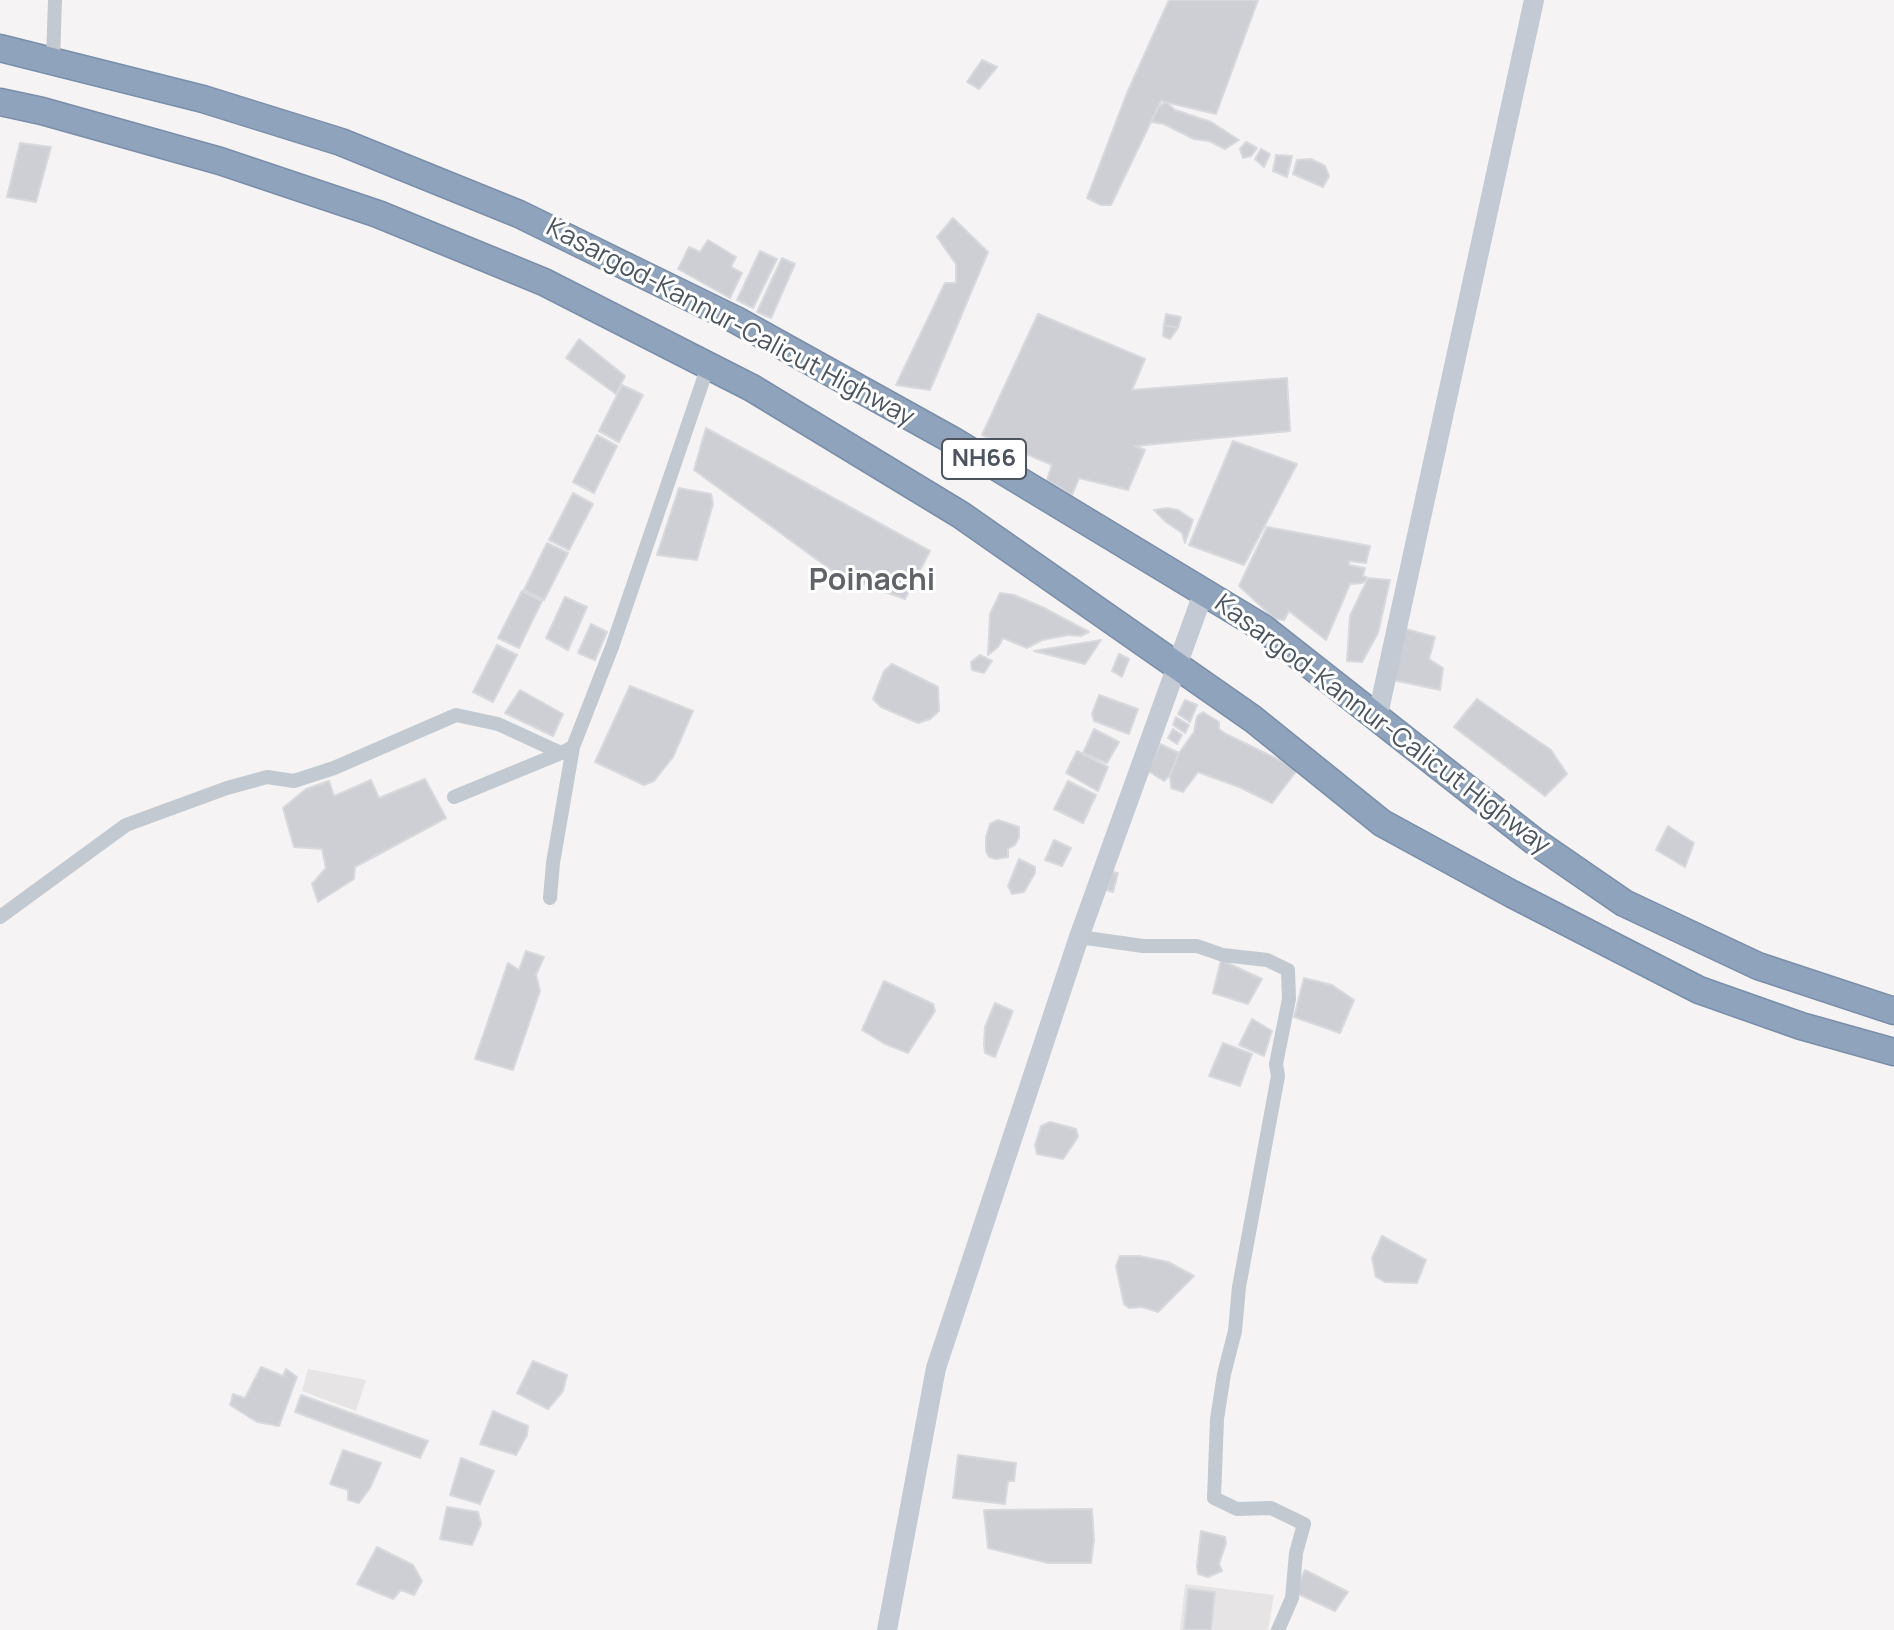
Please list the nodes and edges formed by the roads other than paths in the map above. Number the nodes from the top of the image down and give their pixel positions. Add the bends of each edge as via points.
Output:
1 (55, 0) edge
2 (1534, 0) edge
3 (0, 48) edge
4 (53, 61) junction
5 (0, 102) edge
6 (708, 366) junction
7 (1204, 591) junction
8 (1177, 667) junction
9 (1377, 719) junction
10 (567, 750) junction
11 (454, 797) dead end
12 (550, 898) dead end
13 (0, 917) edge
14 (1079, 937) junction
15 (1894, 1011) edge
16 (1894, 1052) edge
17 (887, 1630) edge
18 (1278, 1630) edge

1 - 4 street
2 - 9 main road
3 - 4 highway, Kasargod-Kannur-Calicut Highway / NH66
4 - 7 highway, Kasargod-Kannur-Calicut Highway / NH66 via 203,99 341,142 519,214 736,320 952,440
5 - 6 highway, Kasargod-Kannur-Calicut Highway / NH66 via 220,161 378,214 544,282
6 - 8 highway, Kasargod-Kannur-Calicut Highway / NH66 via 961,515
6 - 10 street via 612,647
7 - 8 main road
7 - 9 highway, Kasargod-Kannur-Calicut Highway / NH66 via 1263,628
8 - 14 main road
8 - 16 highway, Kasargod-Kannur-Calicut Highway / NH66 via 1253,719 1382,823 1512,894 1699,990
9 - 15 highway, Kasargod-Kannur-Calicut Highway / NH66 via 1534,841 1624,903 1758,966
10 - 11 street
10 - 12 street
10 - 13 street via 498,724 456,715 334,768 294,781 267,777 126,825
14 - 17 main road via 936,1368
14 - 18 street via 1143,946 1197,946 1244,960 1267,960 1288,970 1278,1076 1219,1404 1214,1498 1237,1509 1271,1508 1304,1524 1292,1598

